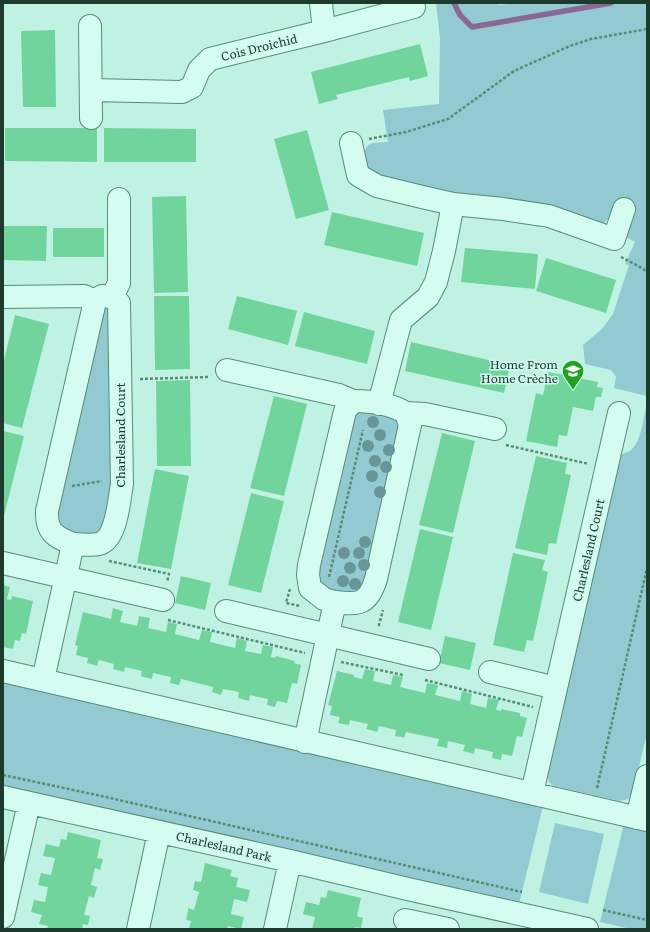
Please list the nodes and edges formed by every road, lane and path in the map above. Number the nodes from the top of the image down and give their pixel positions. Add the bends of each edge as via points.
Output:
1 (321, 3) edge
2 (414, 7) dead end
3 (90, 26) dead end
4 (647, 29) edge
5 (324, 31) junction
6 (91, 90) junction
7 (91, 118) dead end
8 (351, 142) joint
9 (119, 199) dead end
10 (453, 204) junction
11 (624, 209) dead end
12 (3, 297) edge
13 (104, 299) junction
14 (227, 370) dead end
15 (353, 401) junction
16 (379, 404) junction
17 (406, 413) junction
18 (619, 413) dead end
19 (364, 423) dead end
20 (496, 429) dead end
21 (105, 481) dead end
22 (68, 487) dead end
23 (73, 544) junction
24 (3, 563) edge
25 (647, 568) edge
26 (66, 578) junction
27 (163, 600) dead end
28 (330, 600) junction
29 (226, 611) dead end
30 (329, 635) junction
31 (429, 659) dead end
32 (3, 672) edge
33 (490, 672) dead end
34 (43, 680) junction
35 (556, 688) junction
36 (305, 742) junction
37 (3, 775) edge
38 (647, 776) edge
39 (532, 793) junction
40 (3, 797) edge
41 (29, 803) junction
42 (592, 808) junction
43 (642, 819) edge
44 (159, 832) junction
45 (290, 860) junction
46 (412, 890) junction
47 (522, 892) dead end
48 (603, 910) dead end
49 (3, 917) edge
50 (647, 920) edge
51 (518, 921) edge
52 (404, 924) edge
53 (138, 929) edge
54 (274, 929) edge
55 (448, 929) edge
56 (587, 929) edge

1 - 5 street
2 - 5 street, Cois Droichid
3 - 6 street
4 - 8 path via 590,39 514,71 448,119 406,132
5 - 6 street, Cois Droichid via 210,59 199,70 192,87 182,92
6 - 7 street
8 - 10 street via 358,175 377,186
9 - 13 street, Charlesland Court via 119,283
10 - 11 street via 549,216 614,240
10 - 16 street via 436,282 428,297 401,320
12 - 13 street via 84,296
13 - 23 street, Charlesland Court via 47,512 47,523 52,532
13 - 23 street, Charlesland Court via 119,303 122,484 115,524 109,536 99,544
14 - 15 street via 339,395
15 - 16 street
15 - 28 street via 345,410 309,565 310,588
16 - 17 street via 396,407
17 - 20 street via 425,414
17 - 28 street via 410,425 372,591 364,601 350,604
18 - 35 street, Charlesland Court
19 - 28 path
21 - 22 path
23 - 26 street
24 - 26 street
25 - 42 path
26 - 27 street
26 - 34 street
28 - 30 street
29 - 30 street
30 - 31 street
30 - 36 street
32 - 34 street
33 - 35 street
34 - 36 street
35 - 39 street, Charlesland Court
36 - 39 street
37 - 47 path
38 - 43 street
39 - 42 street
40 - 41 street, Charlesland Park
41 - 44 street, Charlesland Park
41 - 49 street
42 - 43 street
44 - 45 street, Charlesland Park
44 - 53 street, Charlesland Park
45 - 46 street, Charlesland Park
45 - 54 street
46 - 51 street, Charlesland Park
46 - 52 street
48 - 50 path
51 - 56 street, Charlesland Park
52 - 55 street

